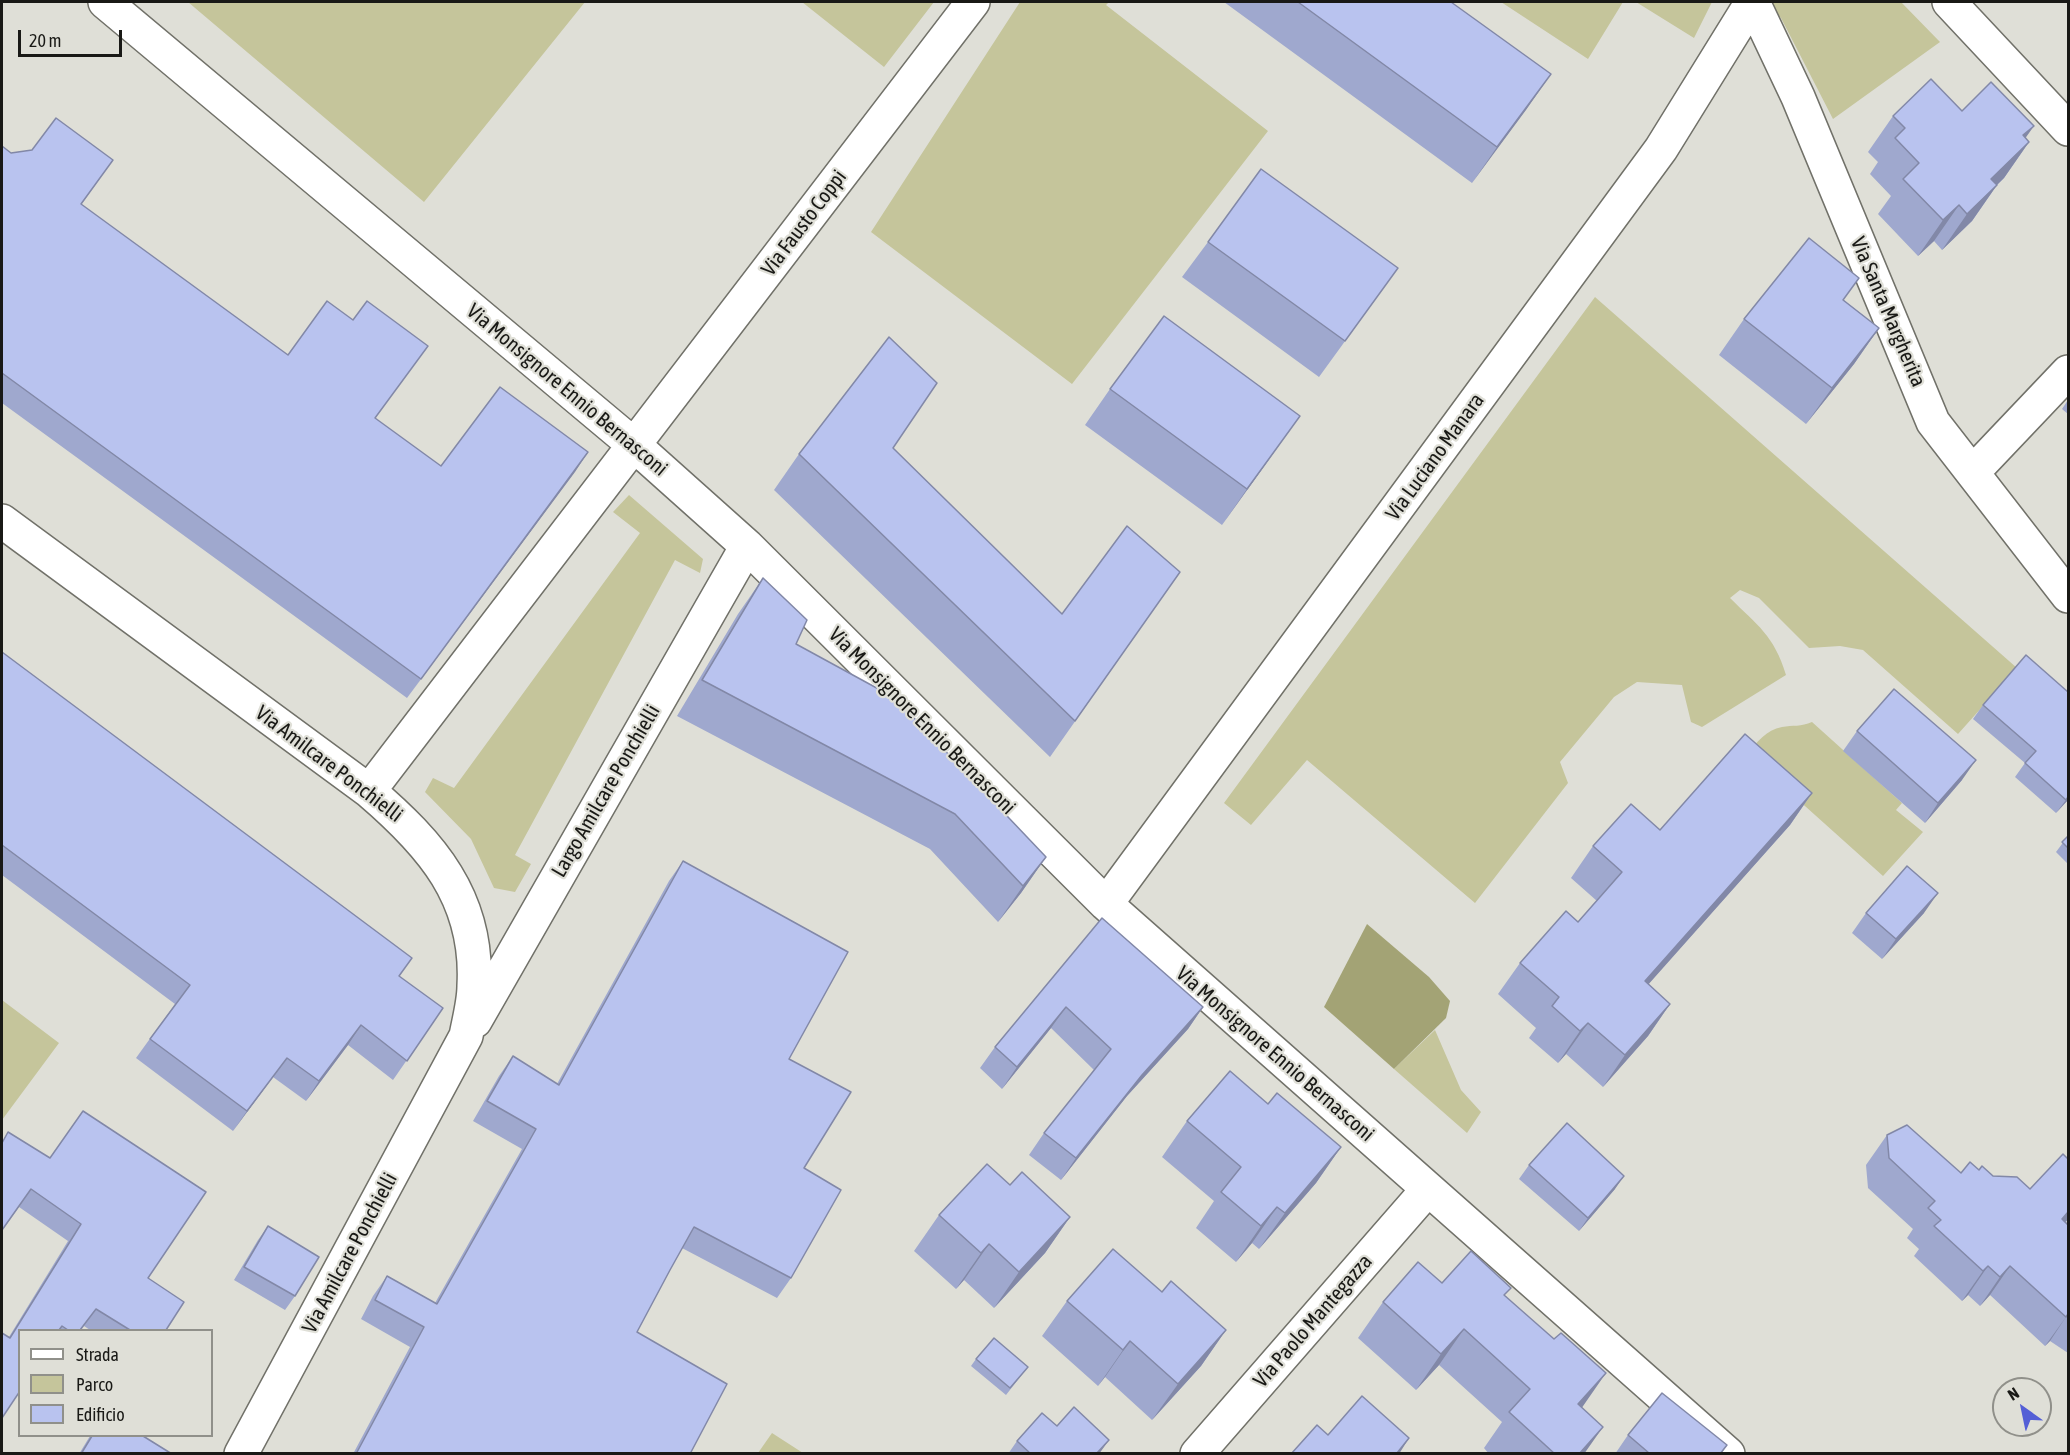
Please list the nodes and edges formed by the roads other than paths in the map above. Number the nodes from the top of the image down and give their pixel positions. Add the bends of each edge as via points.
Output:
1 (105, 2) edge
2 (973, 2) edge
3 (1752, 2) edge
4 (1951, 2) edge
5 (2068, 129) edge
6 (2068, 372) edge
7 (634, 446) junction
8 (1973, 472) junction
9 (2, 521) edge
10 (747, 546) junction
11 (2068, 596) edge
12 (369, 791) junction
13 (1106, 904) junction
14 (466, 1036) junction
15 (1428, 1189) junction
16 (241, 1454) edge
17 (1197, 1454) edge
18 (1728, 1454) edge

1 - 7 street, Via Monsignore Ennio Bernasconi
2 - 7 street, Via Fausto Coppi
3 - 8 street, Via Santa Margherita via 1798,97 1933,422
3 - 13 street, Via Luciano Manara via 1661,149
4 - 5 street
6 - 8 street
7 - 10 street, Via Monsignore Ennio Bernasconi
7 - 12 street
8 - 11 street, Via Santa Margherita
9 - 12 street, Via Amilcare Ponchielli
10 - 13 street, Via Monsignore Ennio Bernasconi
10 - 14 street, Largo Amilcare Ponchielli
12 - 14 street, Via Amilcare Ponchielli via 408,824 434,854 453,884 468,921 474,985
13 - 15 street, Via Monsignore Ennio Bernasconi
14 - 16 street, Via Amilcare Ponchielli
15 - 17 street, Via Paolo Mantegazza
15 - 18 street, Via Monsignore Ennio Bernasconi

